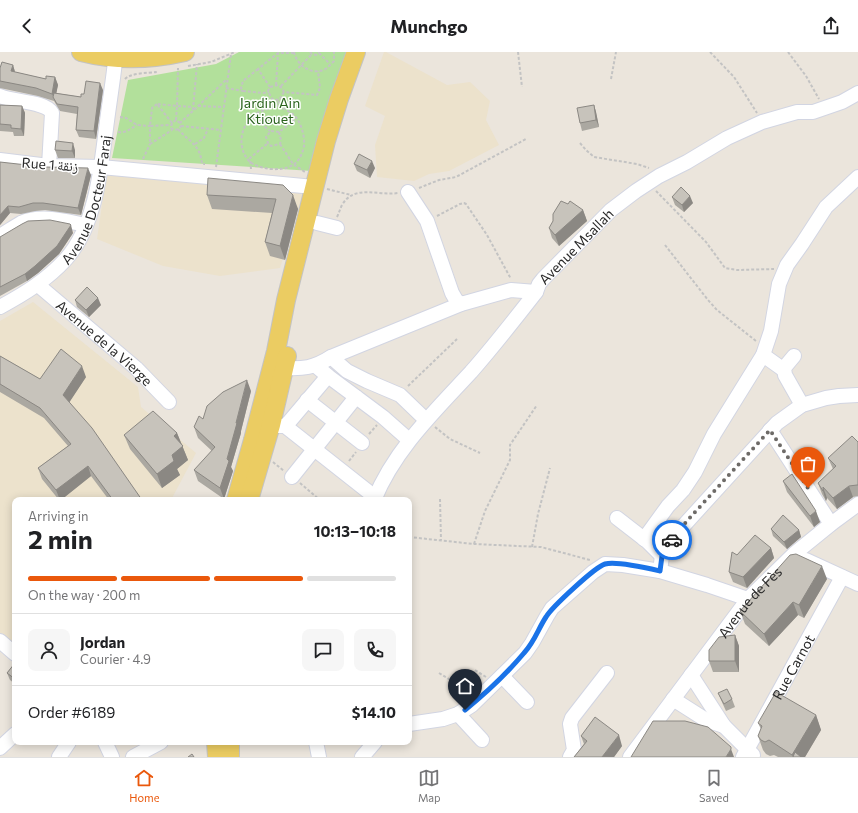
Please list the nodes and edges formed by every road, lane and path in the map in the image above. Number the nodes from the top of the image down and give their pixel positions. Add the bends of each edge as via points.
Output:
1 (81, 52) edge
2 (235, 52) edge
3 (294, 52) edge
4 (319, 52) edge
5 (334, 52) edge
6 (356, 52) edge
7 (368, 52) edge
8 (518, 52) edge
9 (616, 52) edge
10 (710, 52) edge
11 (788, 52) edge
12 (278, 53) junction
13 (311, 53) edge
14 (231, 54) junction
15 (116, 55) edge
16 (191, 58) edge
17 (330, 64) junction
18 (301, 65) junction
19 (258, 69) junction
20 (163, 70) dead end
21 (318, 70) junction
22 (228, 78) junction
23 (124, 79) dead end
24 (611, 79) dead end
25 (276, 85) junction
26 (280, 86) junction
27 (270, 87) junction
28 (226, 88) junction
29 (522, 88) dead end
30 (243, 90) junction
31 (269, 92) junction
32 (284, 92) junction
33 (858, 94) edge
34 (0, 96) edge
35 (279, 100) junction
36 (157, 104) junction
37 (278, 105) junction
38 (177, 106) junction
39 (198, 106) junction
40 (193, 107) junction
41 (224, 107) junction
42 (824, 108) junction
43 (193, 111) junction
44 (253, 117) junction
45 (296, 119) junction
46 (176, 120) junction
47 (120, 122) dead end
48 (762, 122) junction
49 (171, 124) junction
50 (137, 125) junction
51 (180, 125) junction
52 (150, 126) junction
53 (118, 128) dead end
54 (208, 129) junction
55 (172, 130) junction
56 (178, 130) junction
57 (221, 130) junction
58 (270, 131) junction
59 (118, 132) junction
60 (278, 132) junction
61 (117, 135) dead end
62 (268, 142) junction
63 (580, 143) dead end
64 (150, 144) junction
65 (195, 144) junction
66 (280, 144) junction
67 (0, 160) edge
68 (249, 161) junction
69 (142, 162) dead end
70 (207, 164) dead end
71 (293, 164) junction
72 (49, 166) junction
73 (101, 167) junction
74 (216, 170) dead end
75 (252, 173) dead end
76 (858, 176) edge
77 (654, 180) junction
78 (320, 188) junction
79 (408, 192) dead end
80 (351, 195) dead end
81 (428, 221) junction
82 (317, 223) junction
83 (86, 225) junction
84 (337, 228) dead end
85 (0, 236) edge
86 (665, 245) dead end
87 (785, 268) junction
88 (38, 285) junction
89 (516, 290) junction
90 (536, 292) junction
91 (461, 304) junction
92 (0, 307) edge
93 (764, 351) junction
94 (794, 356) dead end
95 (331, 357) junction
96 (316, 366) junction
97 (284, 368) junction
98 (784, 370) junction
99 (328, 376) junction
100 (858, 395) edge
101 (356, 397) junction
102 (307, 400) junction
103 (169, 402) dead end
104 (537, 405) dead end
105 (802, 405) junction
106 (426, 420) junction
107 (335, 423) junction
108 (278, 426) junction
109 (770, 430) junction
110 (409, 440) junction
111 (362, 443) dead end
112 (315, 449) junction
113 (480, 453) dead end
114 (550, 468) dead end
115 (292, 477) dead end
116 (237, 497) edge
117 (251, 497) edge
118 (373, 497) edge
119 (376, 497) edge
120 (440, 499) dead end
121 (858, 504) edge
122 (617, 518) dead end
123 (831, 524) junction
124 (412, 537) edge
125 (644, 539) junction
126 (441, 540) junction
127 (474, 544) junction
128 (532, 547) junction
129 (794, 554) junction
130 (662, 556) junction
131 (605, 564) junction
132 (660, 571) junction
133 (842, 577) junction
134 (858, 584) edge
135 (748, 599) junction
136 (0, 641) edge
137 (12, 651) edge
138 (439, 673) dead end
139 (607, 673) dead end
140 (691, 675) junction
141 (502, 676) junction
142 (480, 697) junction
143 (673, 699) junction
144 (527, 702) dead end
145 (458, 714) junction
146 (412, 724) edge
147 (724, 726) junction
148 (12, 737) edge
149 (482, 740) dead end
150 (67, 745) edge
151 (106, 745) edge
152 (155, 745) edge
153 (216, 745) edge
154 (230, 745) edge
155 (317, 745) edge
156 (372, 745) edge
157 (0, 748) edge
158 (576, 755) edge
159 (748, 755) edge
160 (59, 757) edge
161 (112, 757) edge
162 (133, 757) edge
163 (217, 757) edge
164 (230, 757) edge
165 (319, 757) edge
166 (362, 757) edge
167 (630, 757) edge

1 - 15 main road
2 - 14 path
3 - 12 path
3 - 18 path
4 - 13 path via 316,55
4 - 17 path
5 - 17 path via 334,61
6 - 78 main road via 339,99
7 - 78 main road via 353,87
8 - 29 path
9 - 24 path
10 - 48 path via 734,77
11 - 42 path via 806,76
12 - 19 path
12 - 25 path
13 - 18 path
14 - 16 path via 211,62
14 - 22 path
15 - 16 main road via 144,58 171,55
15 - 73 street, Avenue Docteur Faraj
16 - 38 path via 178,68
16 - 40 path
17 - 21 path
18 - 21 path via 309,70
18 - 26 path
19 - 27 path
19 - 30 path via 243,82
20 - 23 path via 128,75
21 - 32 path via 320,88 317,95
22 - 28 path
22 - 39 path
25 - 26 path
25 - 27 path
26 - 32 path
27 - 31 path
28 - 30 path
28 - 41 path
30 - 31 path
31 - 35 path via 272,99
32 - 35 path
33 - 42 street, Avenue Msallah
34 - 72 street via 50,109 52,113
35 - 37 path
36 - 38 path
36 - 49 path
36 - 52 path via 152,108
37 - 44 path via 265,108
37 - 45 path
38 - 40 path
38 - 46 path
39 - 41 path
39 - 43 path
40 - 43 path
41 - 57 path
42 - 48 street, Avenue Msallah
43 - 51 path
44 - 58 path
44 - 68 path via 244,127 242,134 242,147
45 - 60 path
45 - 71 path via 304,142 299,159
46 - 49 path
46 - 51 path
47 - 50 path via 120,116
48 - 77 street, Avenue Msallah via 727,138
49 - 52 path
49 - 55 path
50 - 52 path
50 - 59 path via 128,131
51 - 54 path
51 - 56 path
52 - 64 path
53 - 59 path
54 - 57 path
54 - 65 path via 204,138
55 - 56 path
55 - 64 path
56 - 65 path
57 - 74 path
58 - 60 path
58 - 62 path via 266,138
59 - 61 path
60 - 66 path
62 - 66 path via 271,146
62 - 68 path
63 - 77 path via 593,156 651,169
64 - 69 path
65 - 70 path via 202,164
66 - 71 path
67 - 72 street, Rue 1 زنقة
68 - 71 path via 262,168 284,170
68 - 75 path
72 - 73 street, Rue 1 زنقة
73 - 78 street, Rue 1 زنقة
73 - 83 street, Avenue Docteur Faraj
76 - 87 street via 826,207
77 - 87 path via 725,268
77 - 90 street, Avenue Msallah via 611,210 543,279
78 - 80 path
78 - 82 main road
78 - 116 main road via 286,300 276,351
79 - 81 street
81 - 89 path via 464,203 487,235
81 - 91 street via 452,293
82 - 84 street
82 - 97 main road
83 - 85 street via 52,219 31,220
83 - 88 street, Avenue Docteur Faraj via 80,240 66,258
86 - 93 path via 717,310
87 - 93 street
88 - 92 street, Avenue Docteur Faraj
88 - 103 street, Avenue de la Vierge via 136,368
89 - 90 street
89 - 91 street
90 - 106 street, Avenue Msallah via 495,345
91 - 95 street
93 - 98 street
93 - 125 street via 714,434 695,472
94 - 98 street
95 - 96 street
95 - 106 street via 347,370 400,395
96 - 97 street
96 - 99 street
97 - 108 main road
98 - 105 street
99 - 101 street
99 - 102 street
100 - 105 street via 826,398
101 - 107 street
101 - 110 street
102 - 107 street
102 - 108 street
104 - 127 path via 510,445 510,460 485,511
105 - 109 street
106 - 110 street, Avenue Msallah
106 - 113 path via 450,439
107 - 111 street
107 - 112 street
108 - 112 street
108 - 117 main road
109 - 123 street
109 - 130 street via 686,522
110 - 119 street, Avenue Msallah via 389,468
112 - 115 street
112 - 118 street
114 - 128 path
120 - 126 path
121 - 123 street, Avenue de Fès
122 - 125 street
123 - 129 street, Avenue de Fès
124 - 126 path
125 - 130 street
126 - 127 path
127 - 128 path
128 - 131 path
129 - 133 street
129 - 135 street, Avenue de Fès
130 - 132 street
131 - 132 street
131 - 141 street via 592,572 552,608 525,653
132 - 135 street
133 - 134 street
133 - 159 street, Rue Carnot
135 - 140 street, Avenue de Fès
136 - 137 street
138 - 142 path
139 - 158 street via 572,718 570,724
140 - 143 street, Avenue de Fès
140 - 147 street
141 - 142 street
141 - 144 street
142 - 145 street
143 - 147 street via 706,720
143 - 167 street, Avenue de Fès
145 - 146 street
145 - 149 street
147 - 159 street
148 - 157 street
150 - 160 street
151 - 161 street
152 - 162 street
153 - 163 main road
154 - 164 main road
155 - 165 street
156 - 166 street

